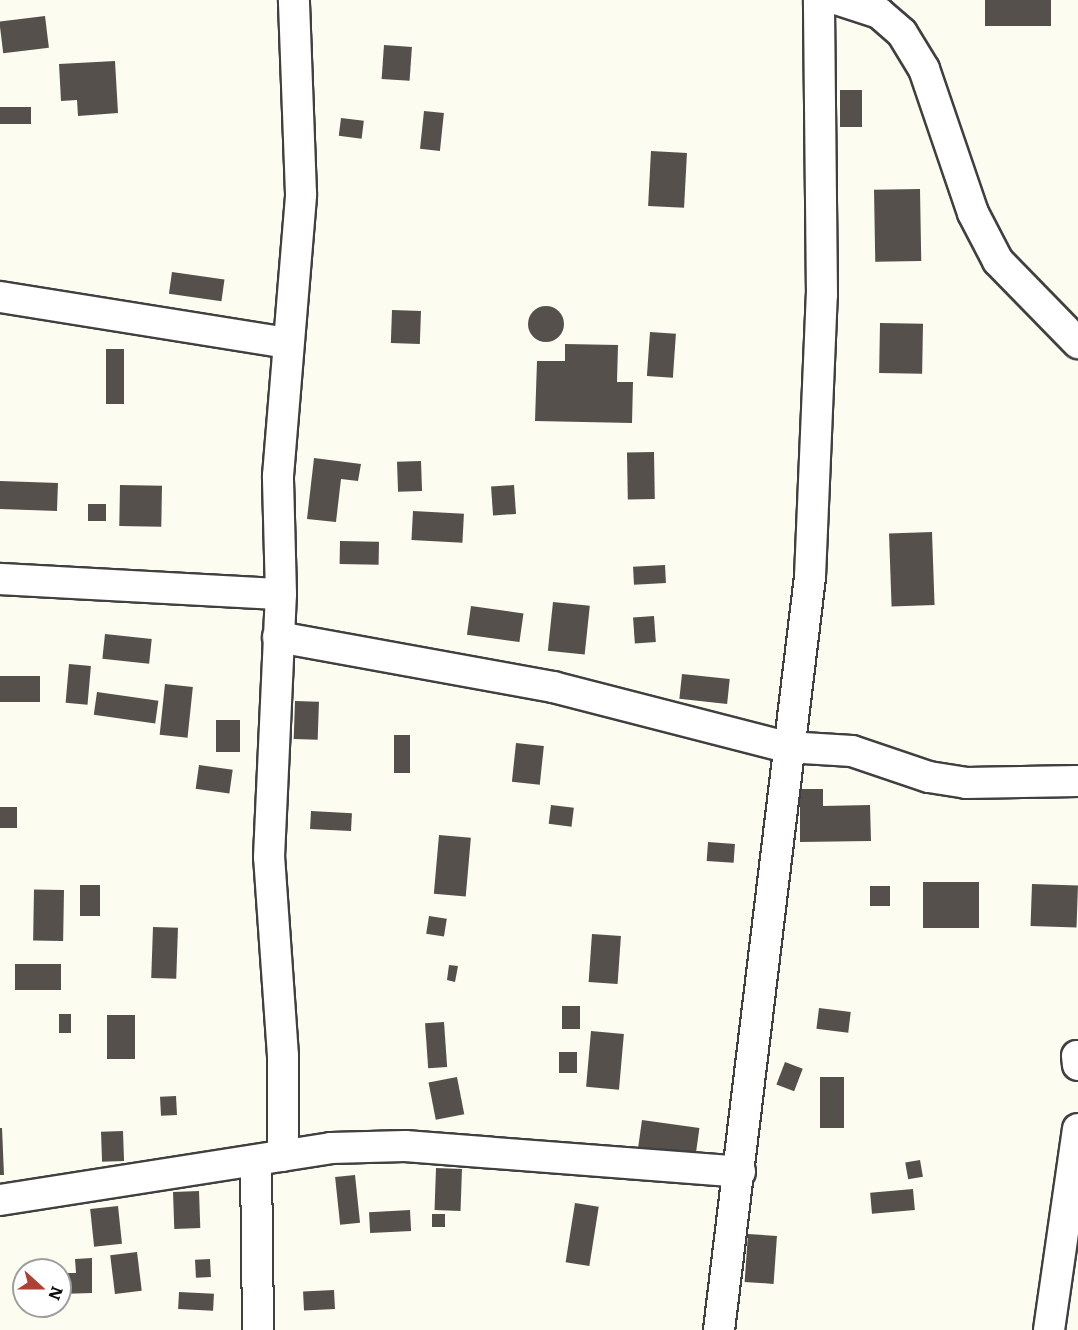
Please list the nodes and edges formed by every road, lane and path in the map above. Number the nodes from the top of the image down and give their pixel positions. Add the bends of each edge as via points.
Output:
1 (294, 0) edge
2 (819, 0) edge
3 (839, 0) edge
4 (0, 297) edge
5 (1078, 343) edge
6 (286, 344) junction
7 (0, 579) edge
8 (281, 594) junction
9 (278, 637) junction
10 (787, 747) junction
11 (1078, 781) edge
12 (1078, 1129) edge
13 (269, 1160) junction
14 (740, 1172) junction
15 (0, 1200) edge
16 (258, 1330) edge
17 (719, 1330) edge
18 (1049, 1330) edge

1 - 6 street via 300,194
2 - 10 street via 822,295 810,577
3 - 5 street via 879,13 902,33 924,69 973,213 998,261
4 - 6 street
6 - 8 street via 278,476
7 - 8 street
8 - 9 street
9 - 10 street via 553,687
9 - 13 street via 269,857 283,1056
10 - 11 street via 852,751 929,777 966,783
10 - 14 street
12 - 18 street
13 - 14 street via 405,1146
13 - 15 street
13 - 16 street
14 - 17 street

